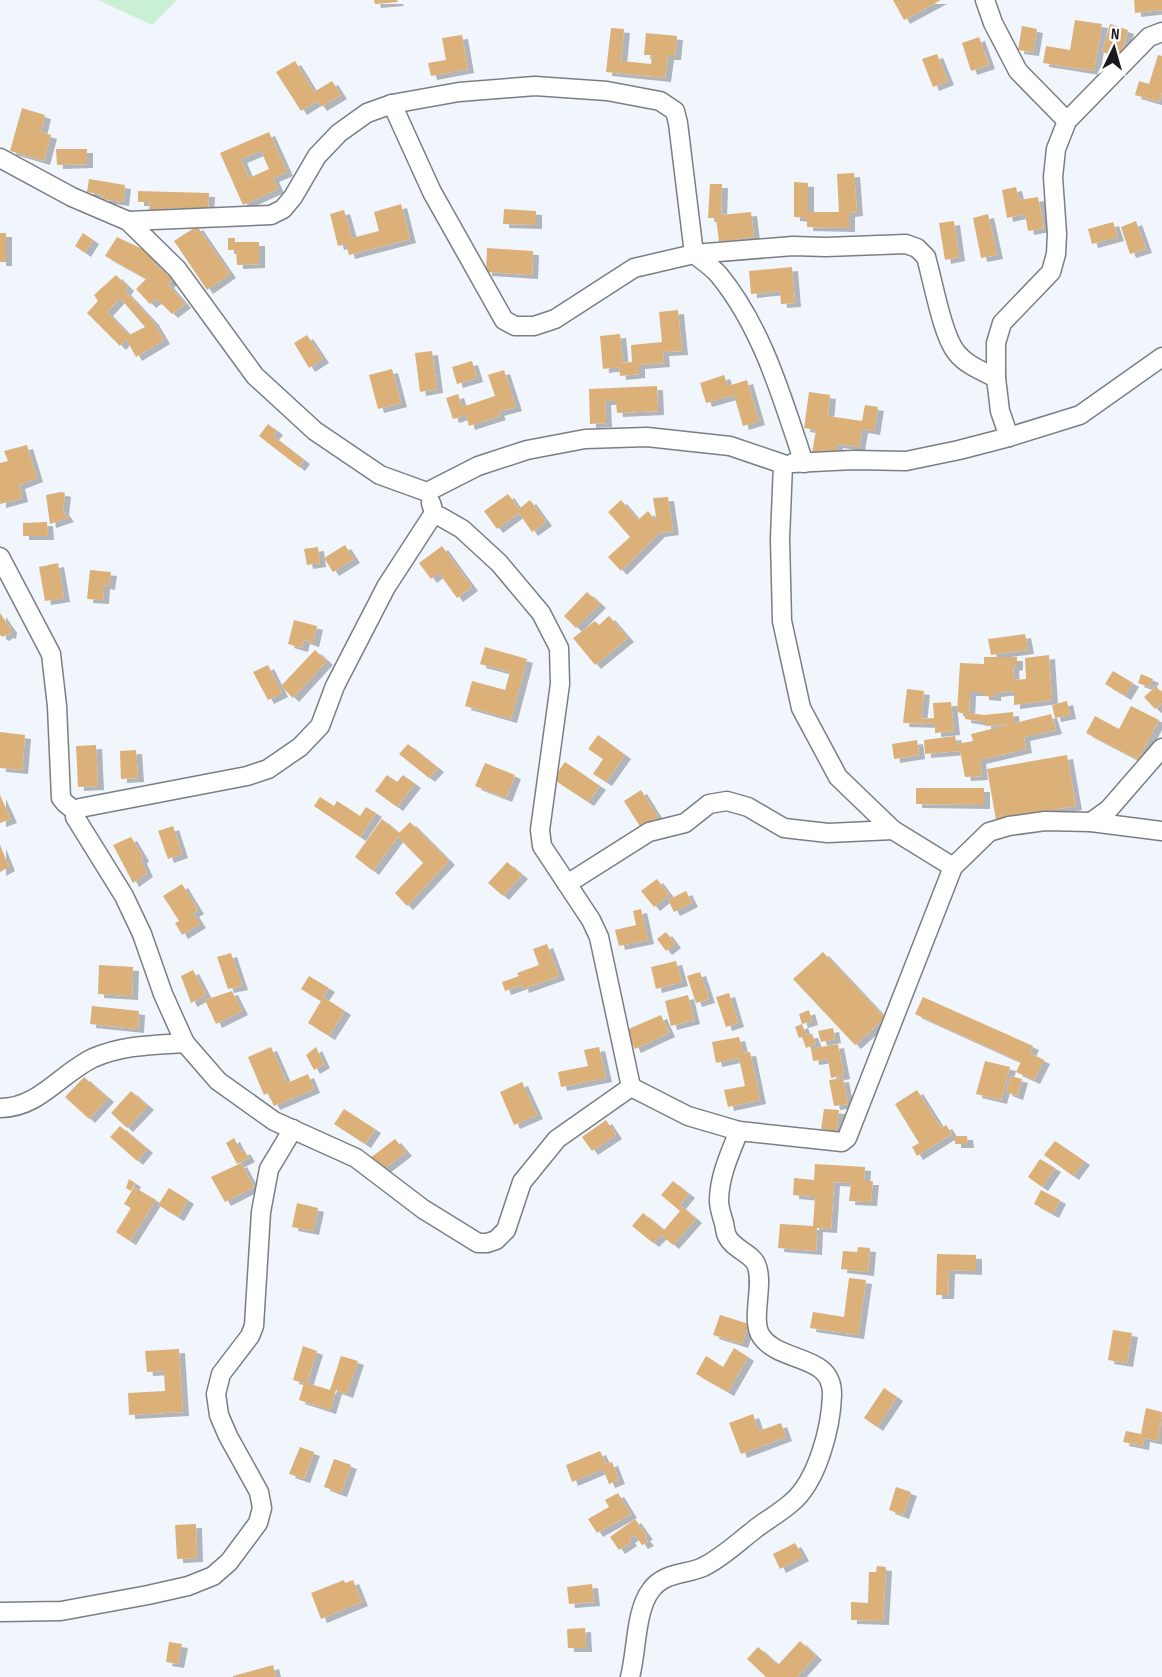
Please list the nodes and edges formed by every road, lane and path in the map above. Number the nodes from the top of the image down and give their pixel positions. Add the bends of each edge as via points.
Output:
1 (985, 0) edge
2 (1162, 32) edge
3 (392, 104) junction
4 (1067, 121) junction
5 (0, 158) edge
6 (128, 221) junction
7 (694, 254) junction
8 (1162, 357) edge
9 (996, 378) junction
10 (1009, 437) junction
11 (804, 463) junction
12 (783, 464) junction
13 (427, 492) junction
14 (434, 513) junction
15 (0, 557) edge
16 (1162, 748) edge
17 (75, 811) junction
18 (1091, 822) junction
19 (893, 830) junction
20 (1162, 831) edge
21 (953, 867) junction
22 (567, 884) junction
23 (185, 1043) junction
24 (630, 1087) junction
25 (0, 1108) edge
26 (293, 1129) junction
27 (739, 1131) junction
28 (0, 1612) edge
29 (630, 1677) edge

1 - 4 street via 1018,71
2 - 4 street via 1149,37
3 - 6 street via 367,113 339,133 317,156 293,198 271,215
3 - 7 street via 459,92 535,86 606,91 660,101 675,111 678,123
3 - 7 street via 432,192 504,320 515,326 534,326 555,319 634,268
4 - 9 street via 1056,149 1053,177 1056,254 1051,272 1002,323 996,343
5 - 6 street via 72,197
6 - 13 street via 177,268 255,376 315,430 380,475
7 - 9 street via 793,246 906,244 917,248 926,257 948,338 956,352
7 - 11 street via 718,273 744,311 776,378
8 - 10 street via 1080,415
9 - 10 street via 1000,411
10 - 11 street via 906,460
11 - 12 street
12 - 13 street via 730,446 647,437 585,439 527,450 478,466
12 - 19 street via 782,621 801,708 838,777
13 - 14 street
14 - 17 street via 386,587 335,686 320,726 300,747 268,769 247,776
14 - 22 street via 462,529 500,563 542,613 559,648 560,684 540,830 542,846
15 - 17 street via 51,654 61,798
16 - 18 street via 1109,809
17 - 23 street via 124,896
18 - 20 street
18 - 21 street via 1045,821 989,832
19 - 21 street
19 - 22 street via 828,833 784,828 748,807 727,801 709,804 685,823 649,832
21 - 27 street via 847,1138 834,1142
22 - 24 street via 599,937
23 - 25 street via 130,1046 92,1059 36,1098
23 - 26 street via 218,1081 274,1121
24 - 26 street via 557,1139 522,1182 506,1230 487,1243 478,1243 423,1209 356,1158
24 - 27 street via 688,1116
26 - 28 street via 267,1180 261,1212 254,1326 221,1374 216,1394 228,1437 259,1492 262,1508 258,1523 229,1562 213,1576 188,1586 61,1611
27 - 29 street via 726,1164 719,1201 727,1236 738,1251 756,1264 760,1335 771,1345 822,1368 831,1379 826,1435 813,1476 792,1502 720,1559 696,1570 665,1576 652,1587 644,1601

